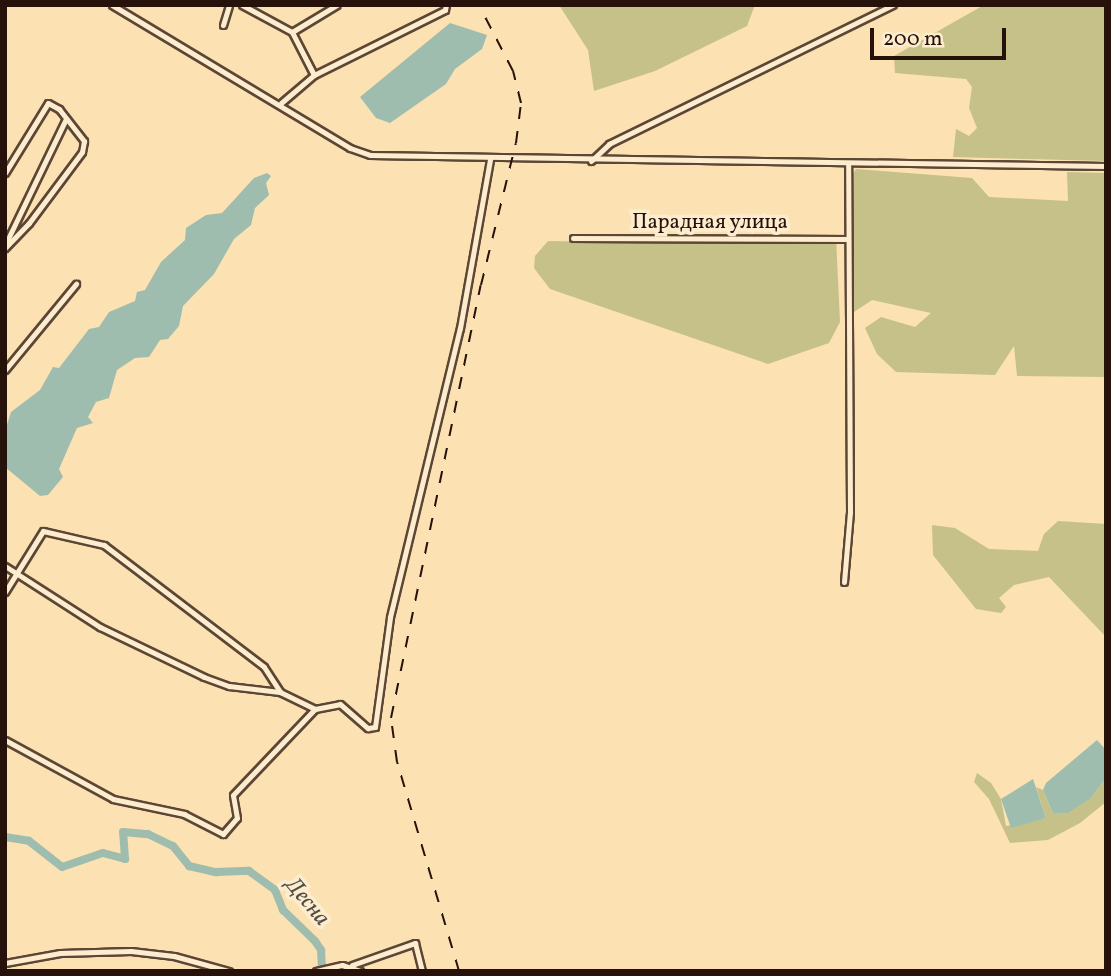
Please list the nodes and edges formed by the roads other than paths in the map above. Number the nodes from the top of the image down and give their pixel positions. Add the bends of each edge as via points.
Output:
1 (112, 5) edge
2 (229, 5) edge
3 (242, 5) edge
4 (337, 5) edge
5 (446, 5) edge
6 (893, 5) edge
7 (223, 25) dead end
8 (292, 32) junction
9 (314, 75) junction
10 (281, 103) junction
11 (66, 118) junction
12 (490, 159) junction
13 (591, 161) junction
14 (848, 163) junction
15 (1106, 166) edge
16 (5, 173) edge
17 (573, 238) dead end
18 (848, 239) junction
19 (6, 248) edge
20 (76, 284) dead end
21 (5, 370) edge
22 (5, 566) edge
23 (17, 572) junction
24 (844, 582) dead end
25 (5, 592) edge
26 (280, 692) junction
27 (315, 709) junction
28 (5, 740) edge
29 (5, 962) edge
30 (352, 965) junction
31 (229, 971) edge
32 (316, 971) edge
33 (360, 971) edge
34 (422, 971) edge

1 - 10 street
2 - 7 street
3 - 8 street
4 - 8 street
5 - 9 street via 445,10
6 - 13 street via 608,144
8 - 9 street
9 - 10 street
10 - 12 street via 350,148 370,155
11 - 16 street via 55,105 44,105
11 - 19 street
11 - 19 street via 84,141 83,150
12 - 13 street
12 - 27 street via 460,328 390,617 379,721 368,728 340,704
13 - 14 street
14 - 15 street
14 - 18 street
17 - 18 street, Парадная улица
18 - 24 street via 849,512
20 - 21 street
22 - 23 street
23 - 25 street
23 - 26 street via 100,627 204,677 229,686
23 - 26 street via 43,531 104,545 264,667
26 - 27 street
27 - 28 street via 233,795 237,818 223,834 184,814 113,799
29 - 31 street via 60,953 131,951 174,956
30 - 32 street
30 - 33 street
30 - 34 street via 415,943

